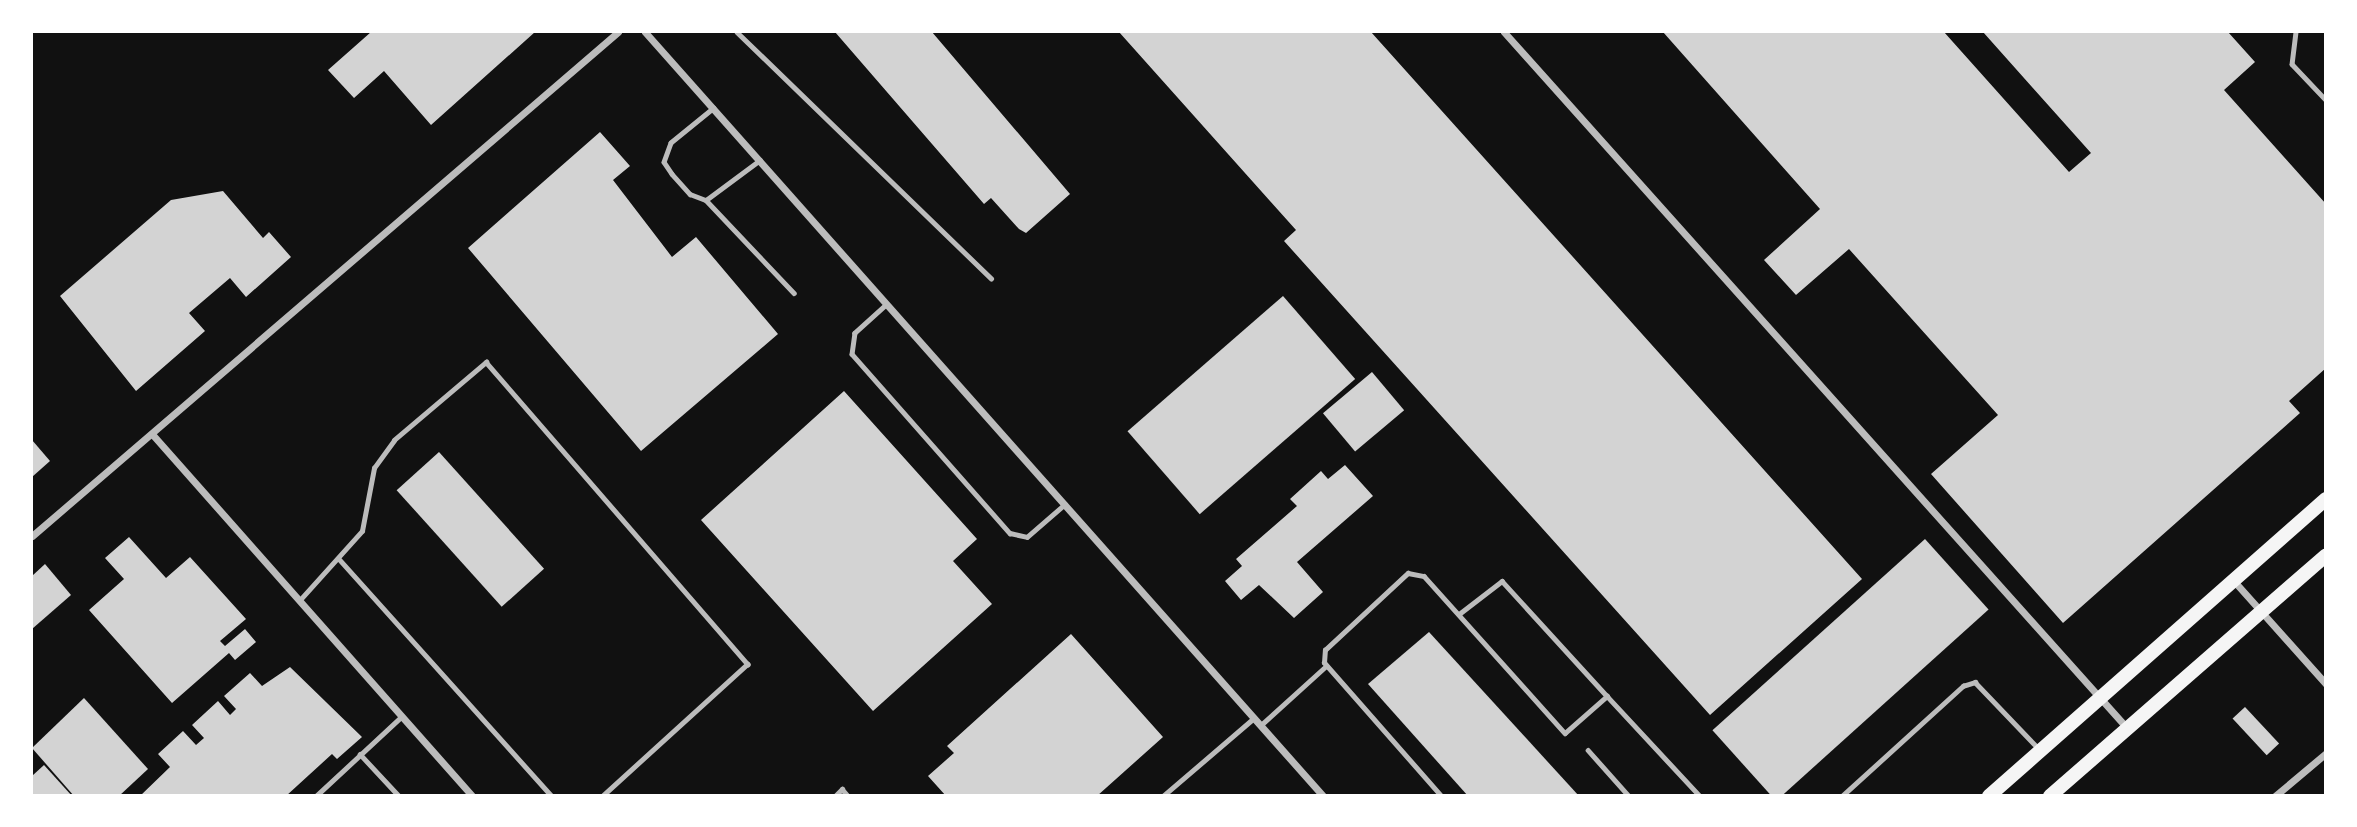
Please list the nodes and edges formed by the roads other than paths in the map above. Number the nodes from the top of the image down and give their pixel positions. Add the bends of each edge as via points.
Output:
1 (618, 32) edge
2 (645, 32) edge
3 (737, 32) edge
4 (1504, 32) edge
5 (2296, 32) edge
6 (2326, 100) edge
7 (714, 108) junction
8 (760, 159) junction
9 (706, 200) junction
10 (991, 278) dead end
11 (794, 293) dead end
12 (888, 303) junction
13 (152, 434) junction
14 (2326, 499) edge
15 (1066, 504) junction
16 (32, 536) edge
17 (2326, 555) edge
18 (340, 560) junction
19 (2233, 580) junction
20 (299, 602) junction
21 (2261, 611) junction
22 (1459, 614) junction
23 (1326, 666) junction
24 (2326, 684) edge
25 (1606, 696) junction
26 (2099, 697) junction
27 (401, 717) junction
28 (1255, 717) junction
29 (1261, 725) junction
30 (2127, 729) junction
31 (1588, 750) dead end
32 (2040, 750) junction
33 (2326, 753) edge
34 (360, 754) junction
35 (1322, 795) edge
36 (316, 796) edge
37 (399, 796) edge
38 (472, 796) edge
39 (552, 796) edge
40 (603, 796) edge
41 (835, 796) edge
42 (848, 796) edge
43 (1163, 796) edge
44 (1441, 796) edge
45 (1629, 796) edge
46 (1700, 796) edge
47 (1842, 796) edge
48 (1989, 796) edge
49 (2050, 796) edge
50 (2275, 796) edge

1 - 13 street
2 - 7 street
3 - 10 lane
4 - 26 street
5 - 6 lane via 2292,64
7 - 8 street
7 - 9 lane via 671,143 664,162 690,194
8 - 9 lane
8 - 12 street
9 - 11 lane
12 - 15 street
12 - 15 lane via 855,333 852,354 1010,533 1027,537
13 - 16 street
13 - 20 street
14 - 19 main road
15 - 28 street
17 - 21 main road
18 - 20 lane
18 - 39 lane
18 - 40 lane via 362,531 374,468 394,440 486,362 748,664
19 - 21 street
19 - 26 main road
20 - 27 street
21 - 24 street
21 - 30 main road
22 - 23 lane via 1424,576 1408,573 1325,650
22 - 25 lane via 1502,581
22 - 25 lane via 1565,733
23 - 29 lane
23 - 44 lane
25 - 46 lane
26 - 30 street
26 - 32 main road
27 - 34 lane
27 - 38 street
28 - 29 street
28 - 43 lane
29 - 35 street
30 - 49 main road
31 - 45 lane
32 - 47 lane via 1975,682 1963,686
32 - 48 main road
33 - 50 street
34 - 36 lane
34 - 37 lane
41 - 42 lane via 842,789

